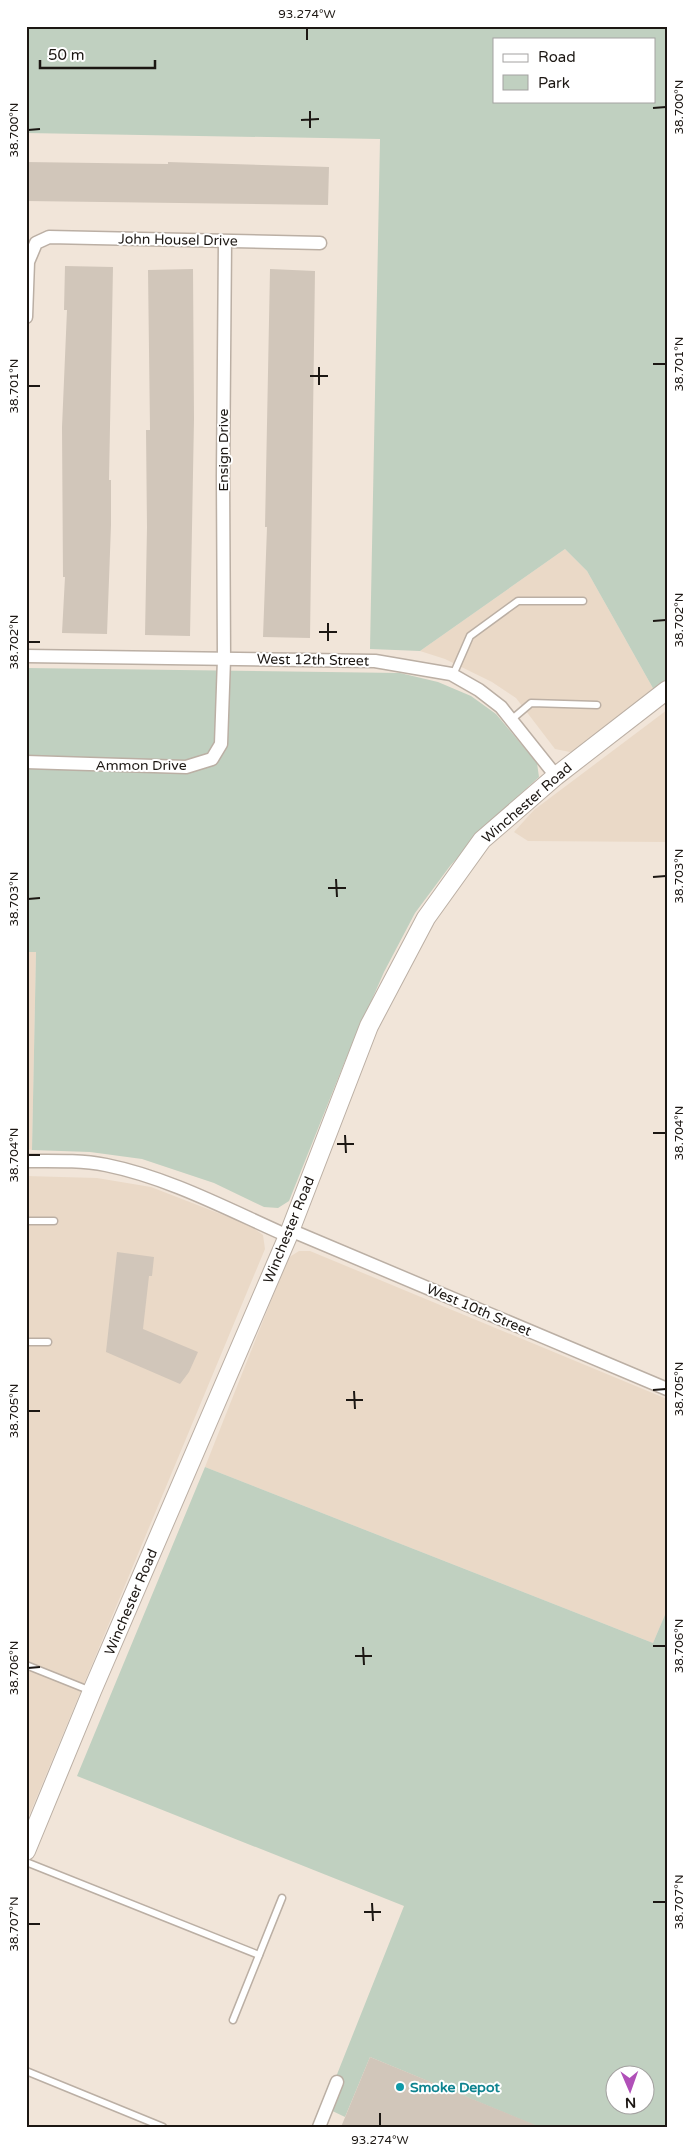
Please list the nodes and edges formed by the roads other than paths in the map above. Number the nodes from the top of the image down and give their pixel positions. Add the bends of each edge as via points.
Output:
1 (225, 242) junction
2 (320, 243) dead end
3 (26, 317) edge
4 (583, 601) dead end
5 (26, 656) edge
6 (224, 659) junction
7 (453, 675) junction
8 (667, 690) edge
9 (597, 705) dead end
10 (511, 720) junction
11 (26, 762) edge
12 (556, 776) junction
13 (26, 1161) edge
14 (54, 1220) dead end
15 (26, 1221) edge
16 (289, 1233) junction
17 (26, 1342) edge
18 (48, 1342) dead end
19 (667, 1389) edge
20 (26, 1665) edge
21 (92, 1691) junction
22 (26, 1851) edge
23 (26, 1862) edge
24 (282, 1898) dead end
25 (259, 1955) junction
26 (233, 2020) dead end
27 (26, 2071) edge
28 (337, 2082) dead end
29 (163, 2127) edge
30 (319, 2127) edge

1 - 2 street, John Housel Drive
1 - 3 street, John Housel Drive via 49,237 36,243 28,262
1 - 6 street, Ensign Drive
4 - 7 lane via 518,601 470,636
5 - 6 street, West 12th Street
6 - 7 street, West 12th Street via 376,661
6 - 11 street, Ammon Drive via 221,744 212,760 186,767
7 - 10 street, West 12th Street via 483,693
8 - 12 street, Winchester Road
9 - 10 lane via 531,703
10 - 12 street, West 12th Street
12 - 16 street, Winchester Road via 482,840 426,918 369,1026
13 - 16 street, West 10th Street via 106,1165 167,1182
14 - 15 lane
16 - 19 street, West 10th Street
16 - 21 street, Winchester Road
17 - 18 lane
20 - 21 lane
21 - 22 street, Winchester Road
23 - 25 lane
24 - 25 lane
25 - 26 lane
27 - 29 lane
28 - 30 street

